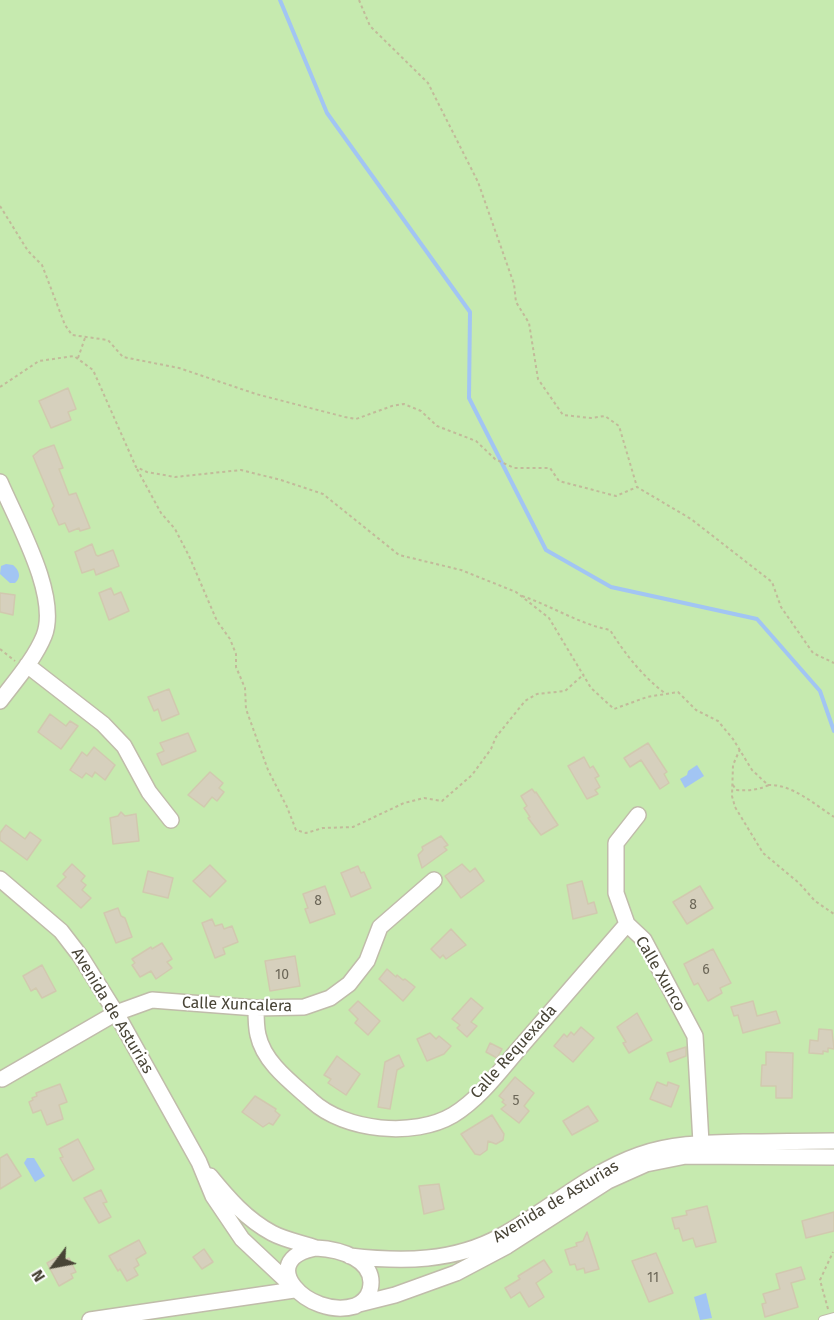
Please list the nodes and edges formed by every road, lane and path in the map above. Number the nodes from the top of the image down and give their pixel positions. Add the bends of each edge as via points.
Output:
1 (359, 0) edge
2 (0, 206) edge
3 (86, 338) junction
4 (77, 358) junction
5 (0, 387) edge
6 (136, 467) junction
7 (0, 483) edge
8 (637, 487) junction
9 (520, 596) junction
10 (0, 649) edge
11 (834, 663) edge
12 (26, 667) junction
13 (584, 674) junction
14 (666, 694) junction
15 (0, 701) edge
16 (740, 749) junction
17 (733, 785) junction
18 (770, 785) junction
19 (638, 815) dead end
20 (834, 817) edge
21 (171, 820) dead end
22 (0, 879) edge
23 (434, 880) dead end
24 (834, 914) edge
25 (627, 924) junction
26 (256, 1008) junction
27 (116, 1013) junction
28 (2, 1079) dead end
29 (834, 1141) edge
30 (700, 1143) junction
31 (834, 1157) edge
32 (199, 1162) junction
33 (316, 1248) junction
34 (833, 1252) edge
35 (350, 1256) junction
36 (293, 1288) junction
37 (359, 1304) junction
38 (324, 1313) edge
39 (829, 1317) edge
40 (90, 1320) edge

1 - 8 path via 370,26 428,83 478,182 514,284 516,302 529,323 538,379 563,415 606,416 619,426
2 - 3 path via 28,251 42,264 65,325 72,335
3 - 4 path
3 - 8 path via 108,339 123,357 179,368 256,394 345,417 356,419 404,404 421,411 437,426 476,441 495,459 514,468 550,468 559,481 616,496
4 - 5 path via 39,361
4 - 6 path via 93,370
6 - 9 path via 175,477 241,470 323,494 399,555 461,570
6 - 13 path via 161,513 175,529 217,621 230,639 245,688 246,709 296,830 306,833 353,827 404,803 424,798 442,801 472,775 496,736 525,701 537,694 565,691
7 - 12 street via 42,579 48,606 45,635
8 - 11 path via 691,519 772,582 781,607 813,653
9 - 13 path via 549,618
9 - 14 path via 610,630 650,682
10 - 12 path
12 - 15 street
12 - 21 street via 103,724 124,746 149,792
13 - 14 path via 591,688 614,709
14 - 16 path via 678,692 696,710 718,721
16 - 17 path via 733,765
16 - 18 path via 752,770
17 - 18 path via 736,790 758,790
17 - 24 path via 735,807 763,853
18 - 20 path via 780,784
19 - 25 street, Calle Xunco via 616,843 616,893
22 - 27 street, Avenida de Asturias via 61,931
23 - 26 street, Calle Xuncalera via 380,927 368,961 349,984 330,998 304,1007
25 - 26 street, Calle Requexada via 482,1091 453,1115 422,1126 388,1129 353,1123 319,1108 264,1052 258,1036
25 - 30 street, Calle Xunco via 644,940 695,1036
26 - 27 street, Calle Xuncalera via 152,1000
27 - 28 street, Calle Xuncalera
27 - 32 street, Avenida de Asturias
29 - 30 street, Avenida de Asturias
30 - 35 street, Avenida de Asturias via 639,1154 603,1171 501,1236 470,1249 426,1259
31 - 37 street, Avenida de Asturias via 686,1156 646,1164 608,1181 507,1246 456,1273
32 - 33 street, Avenida de Asturias via 250,1219 273,1233
32 - 36 street, Avenida de Asturias via 213,1196 242,1239
33 - 35 street
33 - 36 street via 290,1263 288,1280
34 - 39 path via 820,1280
35 - 37 street via 362,1263 371,1282 369,1292
36 - 38 street
36 - 40 street
37 - 38 street

